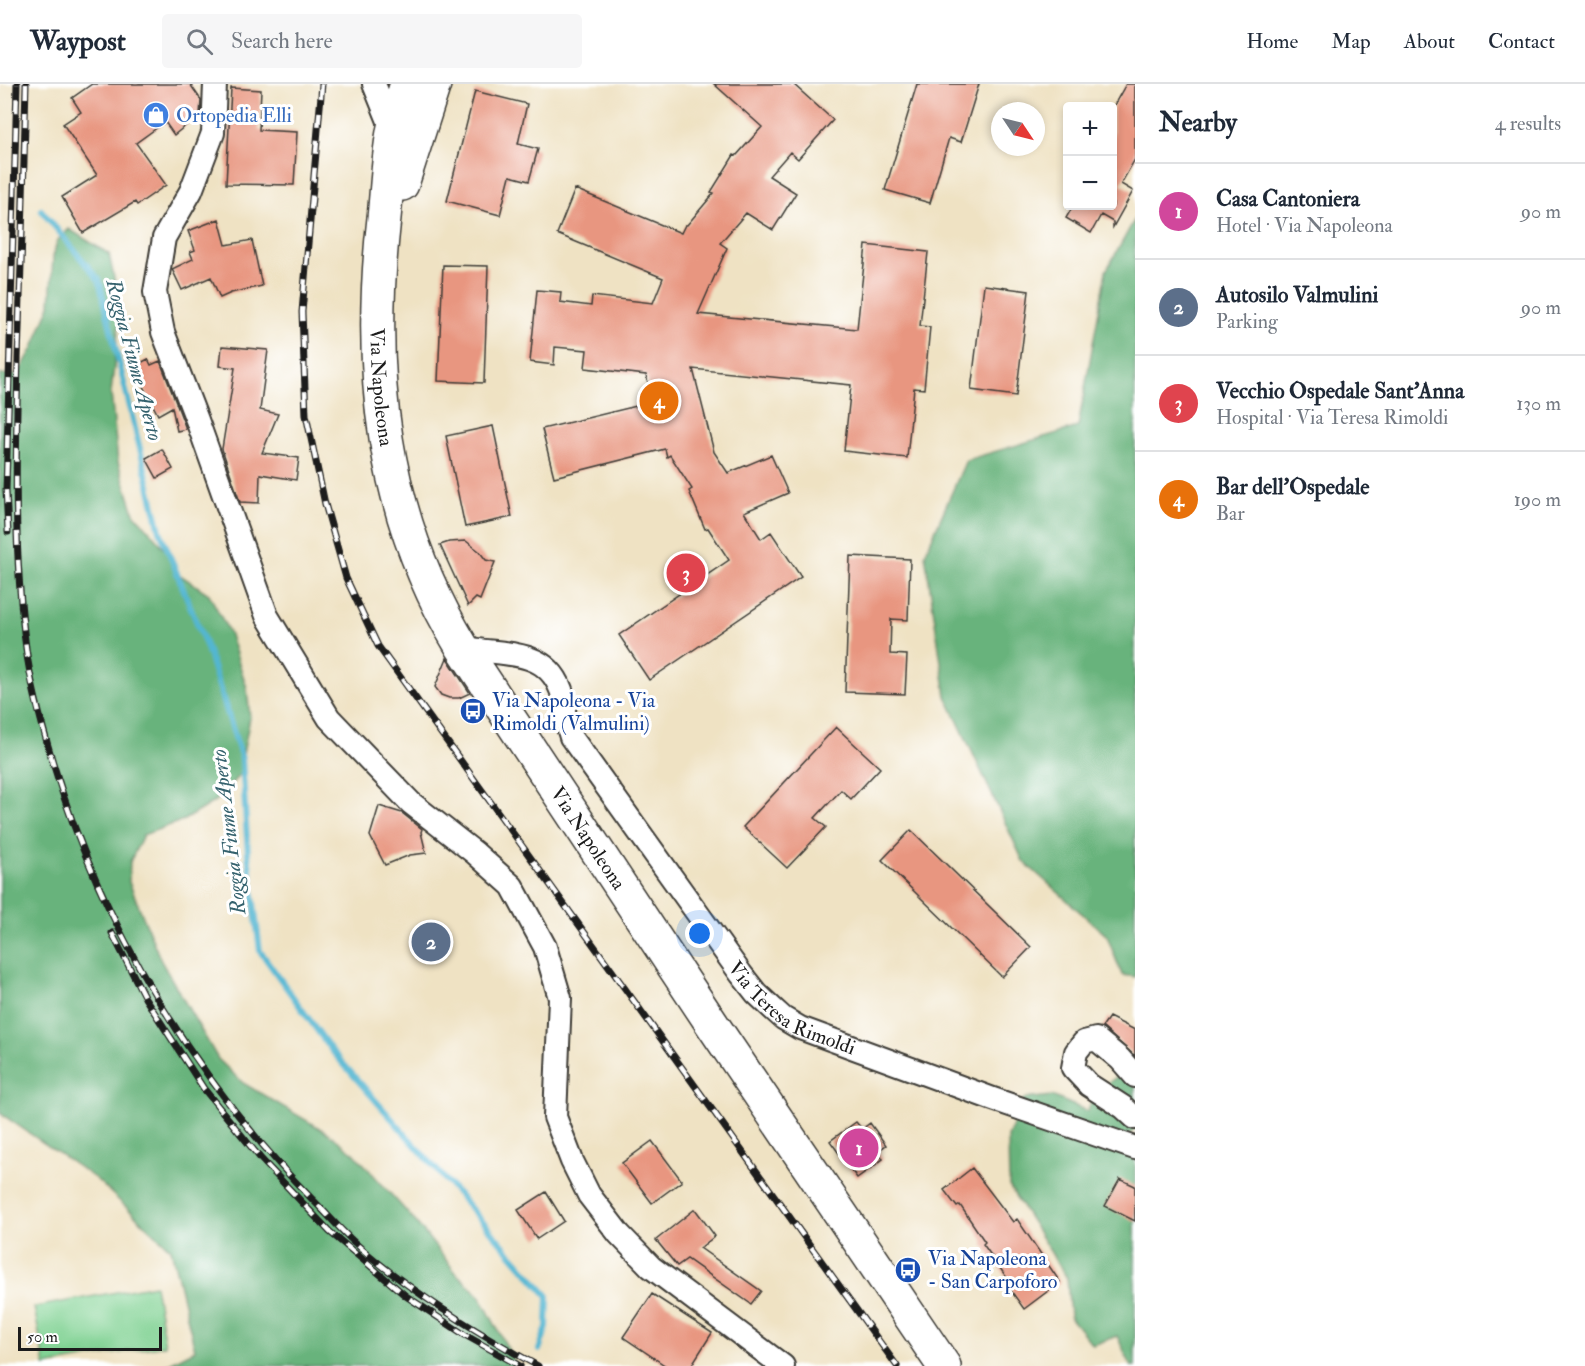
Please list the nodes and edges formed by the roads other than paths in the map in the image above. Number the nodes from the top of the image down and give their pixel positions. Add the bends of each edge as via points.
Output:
1 (215, 84) edge
2 (374, 84) edge
3 (407, 84) edge
4 (434, 84) edge
5 (393, 132) junction
6 (380, 255) junction
7 (462, 647) junction
8 (1135, 1076) edge
9 (1135, 1118) edge
10 (1135, 1148) edge
11 (783, 1366) edge
12 (944, 1366) edge

1 - 11 street via 213,133 191,191 164,238 154,292 163,332 267,616 328,718 411,803 512,886 546,947 560,998 555,1117 589,1195 651,1267
2 - 5 street
3 - 5 main road
4 - 6 main road, Via Napoleona
5 - 6 main road, Via Napoleona via 401,160
6 - 7 main road, Via Napoleona via 376,345 396,492 411,544
7 - 10 street, Via Teresa Rimoldi via 525,656 550,671 563,697 571,737 735,966 783,1018 814,1033
7 - 12 main road, Via Napoleona
8 - 9 street via 1096,1039 1084,1042 1076,1052 1073,1068 1089,1085

